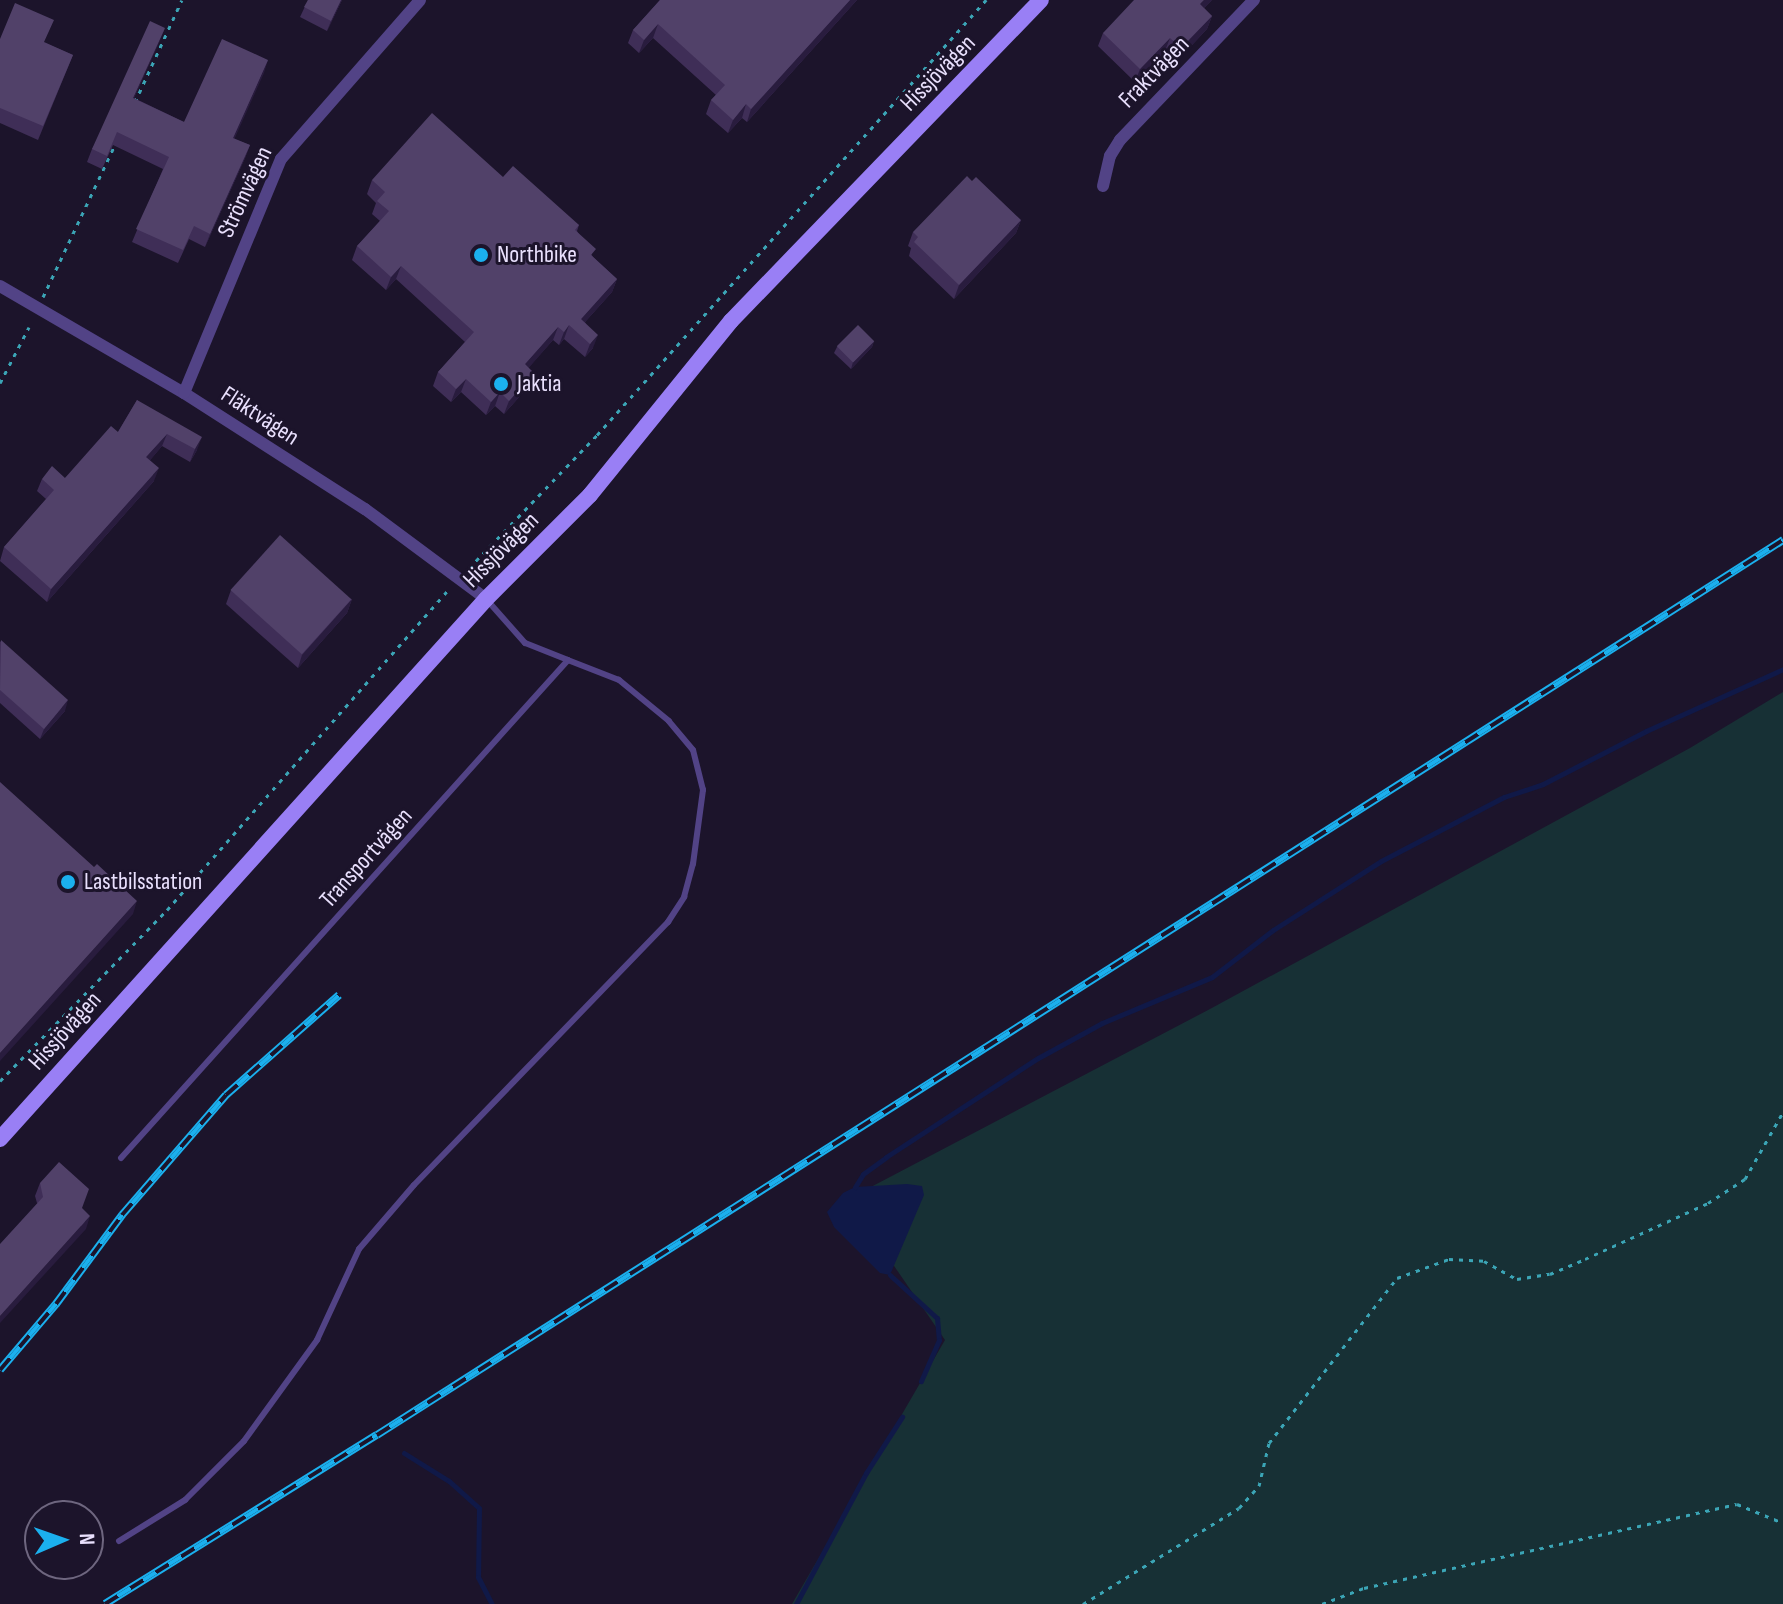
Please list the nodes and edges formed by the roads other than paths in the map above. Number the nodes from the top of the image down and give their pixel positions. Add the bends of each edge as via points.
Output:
1 (420, 0) edge
2 (1041, 0) edge
3 (1254, 0) edge
4 (1103, 186) dead end
5 (0, 286) edge
6 (184, 393) junction
7 (486, 599) junction
8 (568, 660) junction
9 (0, 1139) edge
10 (121, 1158) dead end
11 (119, 1541) dead end

1 - 6 street, Strömvägen via 281,159
2 - 7 main road, Hissjövägen via 731,321 590,495
3 - 4 street, Fraktvägen via 1120,140
5 - 6 street, Fläktvägen
6 - 7 street, Fläktvägen via 365,509
7 - 8 lane via 525,643
7 - 9 main road, Hissjövägen
8 - 10 lane, Transportvägen
8 - 11 lane via 619,680 669,721 693,750 703,790 700,830 684,897 668,922 359,1249 317,1340 244,1441 185,1500

